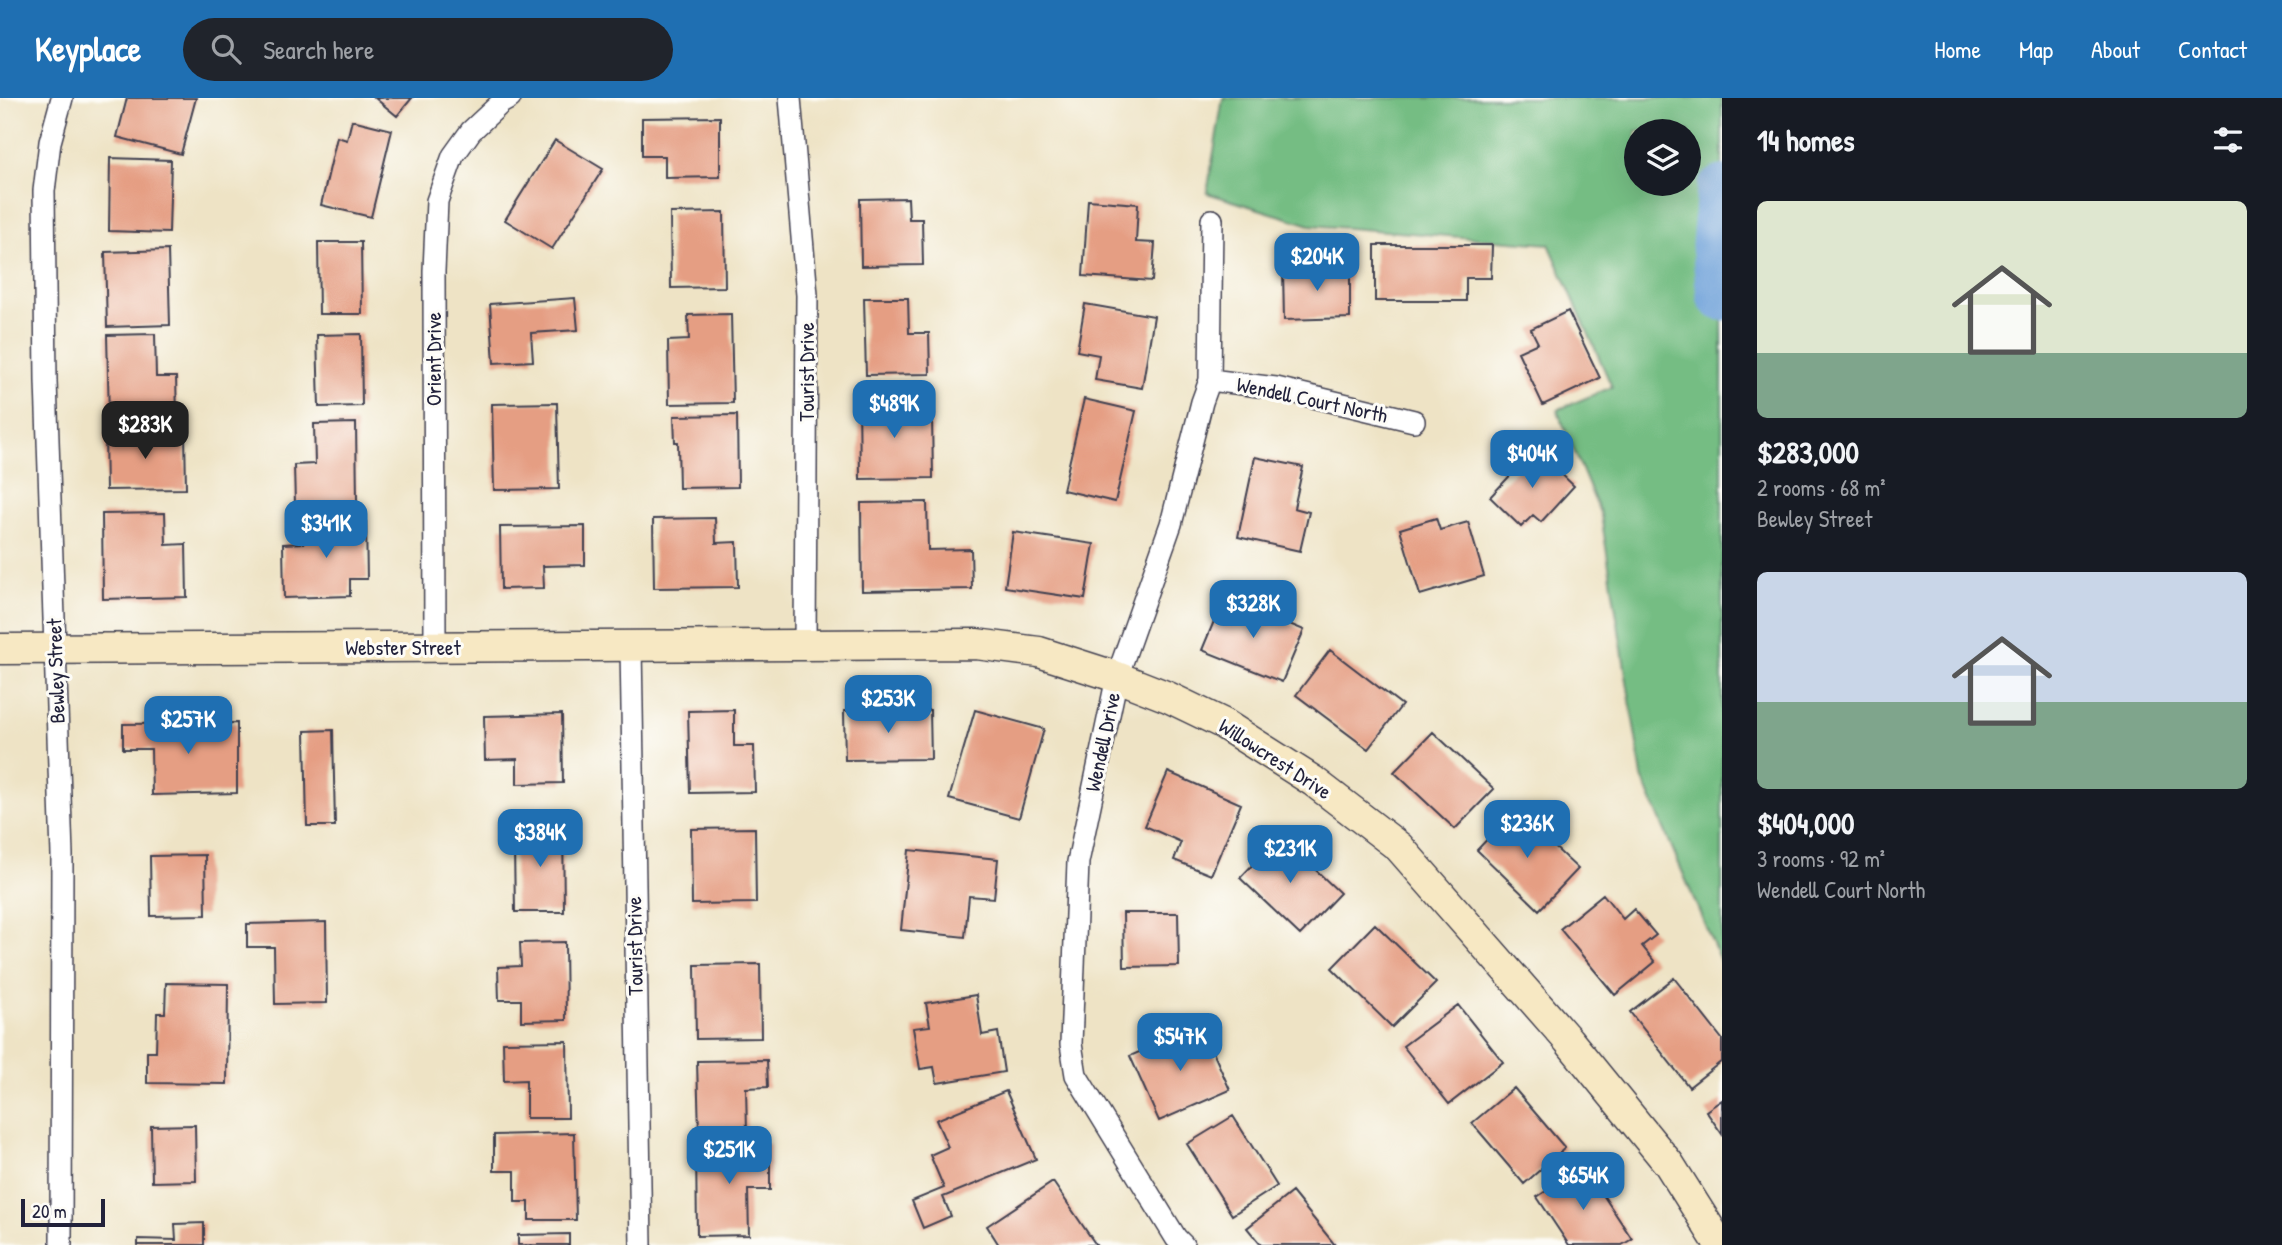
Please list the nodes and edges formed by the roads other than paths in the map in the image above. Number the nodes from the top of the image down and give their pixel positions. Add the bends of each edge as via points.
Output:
1 (62, 98) edge
2 (510, 98) edge
3 (789, 98) edge
4 (1212, 220) dead end
5 (1210, 380) junction
6 (1414, 421) dead end
7 (805, 646) junction
8 (631, 647) junction
9 (435, 648) junction
10 (0, 649) edge
11 (55, 649) junction
12 (1117, 677) junction
13 (61, 1245) edge
14 (641, 1245) edge
15 (1183, 1245) edge
16 (1720, 1245) edge

1 - 11 street, Bewley Street via 44,191
2 - 9 street, Orient Drive via 471,131 453,156 437,201
3 - 7 street, Tourist Drive via 807,295
4 - 5 street, Wendell Drive
5 - 6 street, Wendell Court North via 1276,388
5 - 12 street, Wendell Drive via 1171,524
7 - 8 street, Webster Street
7 - 12 street, Willowcrest Drive via 976,644 1039,652
8 - 9 street, Webster Street
8 - 14 street, Tourist Drive
9 - 11 street, Webster Street
10 - 11 street, Webster Street
11 - 13 street, Bewley Street via 62,855
12 - 15 street, Wendell Drive via 1077,862 1071,1044 1076,1075
12 - 16 street, Willowcrest Drive via 1222,723 1313,781 1399,847 1568,1040 1669,1164

